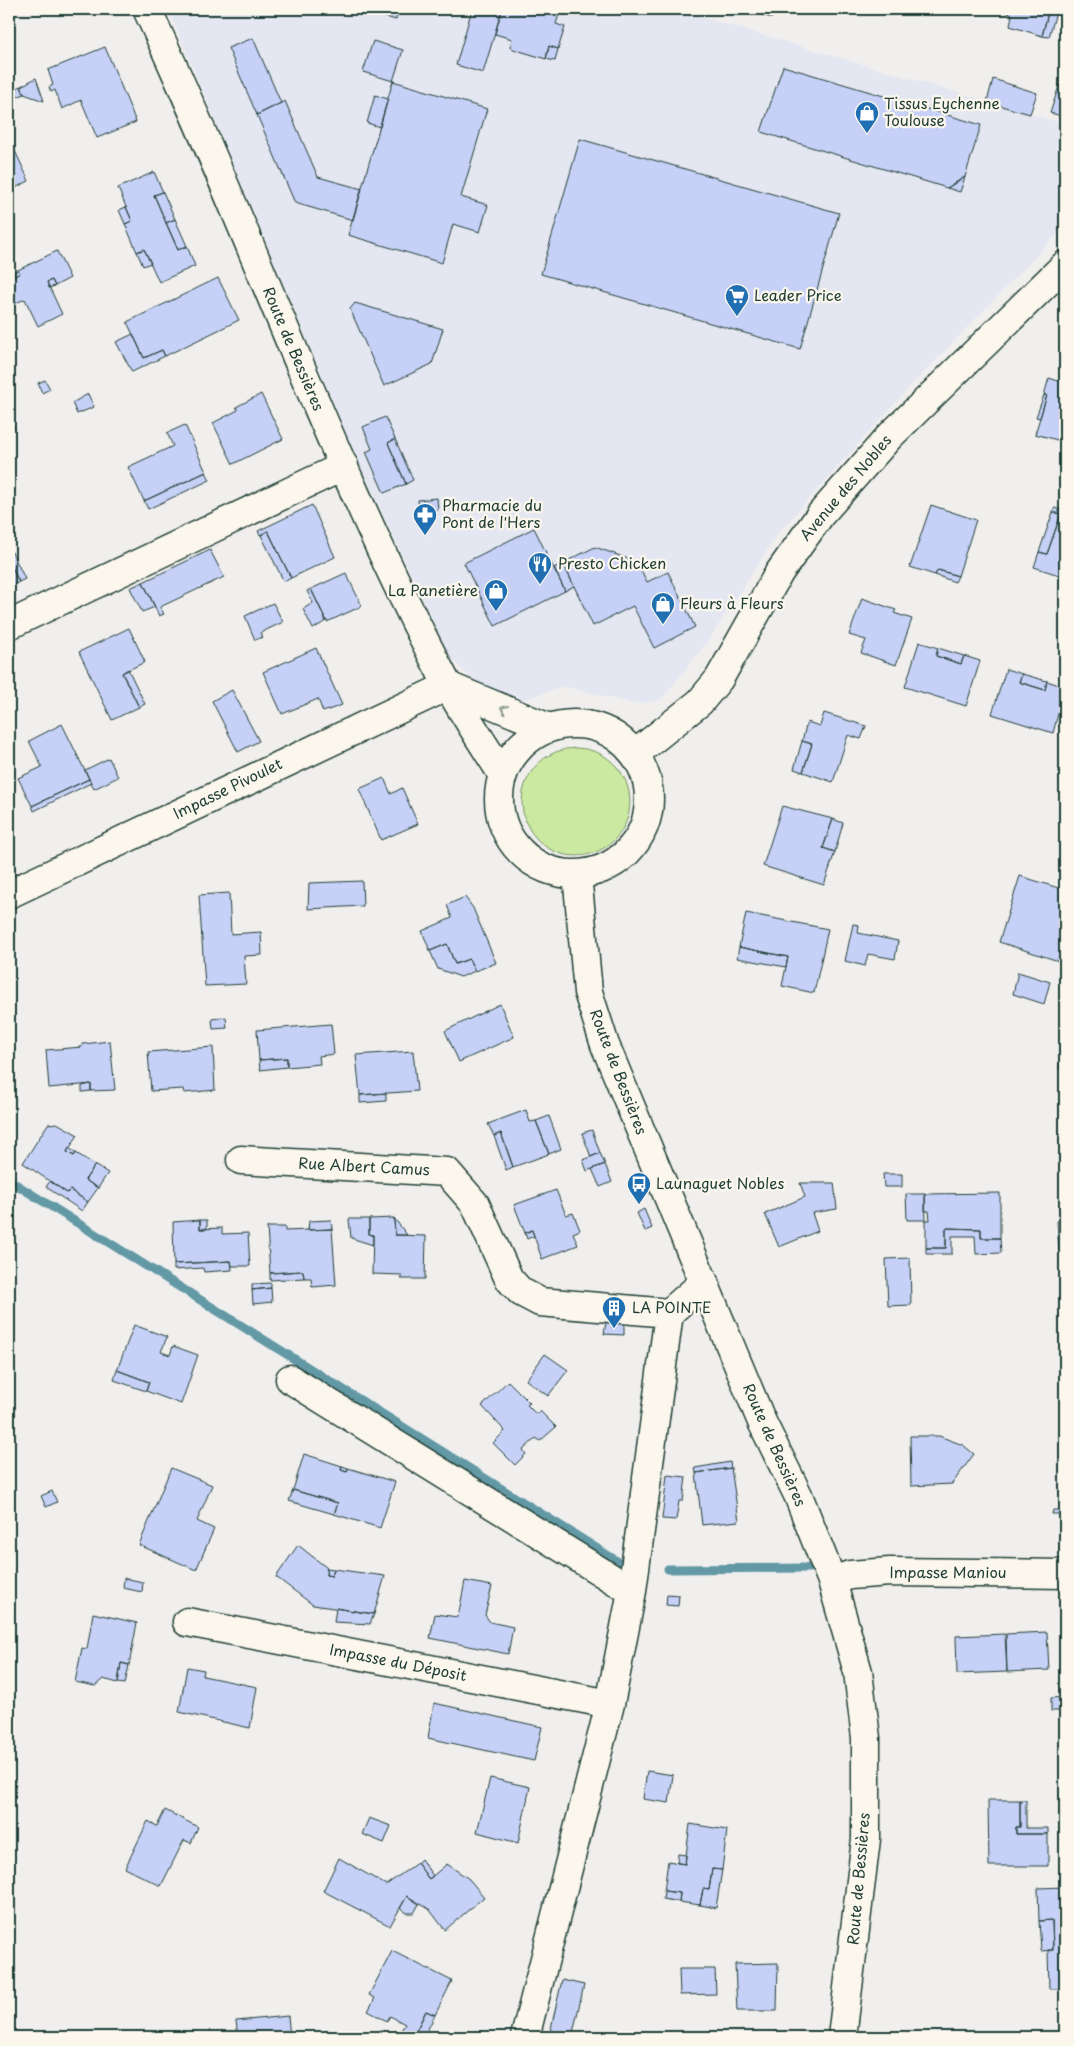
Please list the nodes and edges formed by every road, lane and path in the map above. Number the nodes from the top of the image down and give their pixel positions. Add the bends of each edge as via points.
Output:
1 (147, 9) edge
2 (1065, 265) edge
3 (344, 466) junction
4 (9, 625) edge
5 (448, 686) junction
6 (549, 728) junction
7 (635, 754) junction
8 (503, 775) junction
9 (577, 874) junction
10 (9, 894) edge
11 (241, 1160) dead end
12 (704, 1282) junction
13 (669, 1313) junction
14 (290, 1378) dead end
15 (1065, 1574) edge
16 (832, 1581) junction
17 (632, 1591) junction
18 (187, 1622) dead end
19 (610, 1704) junction
20 (525, 2037) edge
21 (842, 2037) edge

1 - 3 street, Route de Bessières via 197,117
2 - 7 street, Avenue des Nobles via 889,436 821,514 784,566 719,680 700,702
3 - 4 street
3 - 5 street, Route de Bessières via 374,540
6 -> 5 street
5 - 8 street, Route de Bessières
5 - 10 street, Impasse Pivoulet
6 - 7 street via 572,723 596,727 617,737
6 - 8 street via 529,739 513,755
7 - 9 street via 646,774 649,797 643,827 636,841 620,858 600,869
8 - 9 street via 500,806 503,822 514,843 531,860 553,871
9 - 12 street, Route de Bessières via 588,992 596,1019
11 - 13 street, Rue Albert Camus via 447,1172 474,1204 509,1279 521,1292 540,1302
12 - 13 street
12 - 16 street, Route de Bessières via 762,1422 798,1494
13 - 17 street
14 - 17 street
15 - 16 street, Impasse Maniou via 890,1572 850,1575
16 - 21 street, Route de Bessières via 858,1672 866,1738 866,1838
17 - 19 street
18 - 19 street, Impasse du Déposit
19 - 20 street

